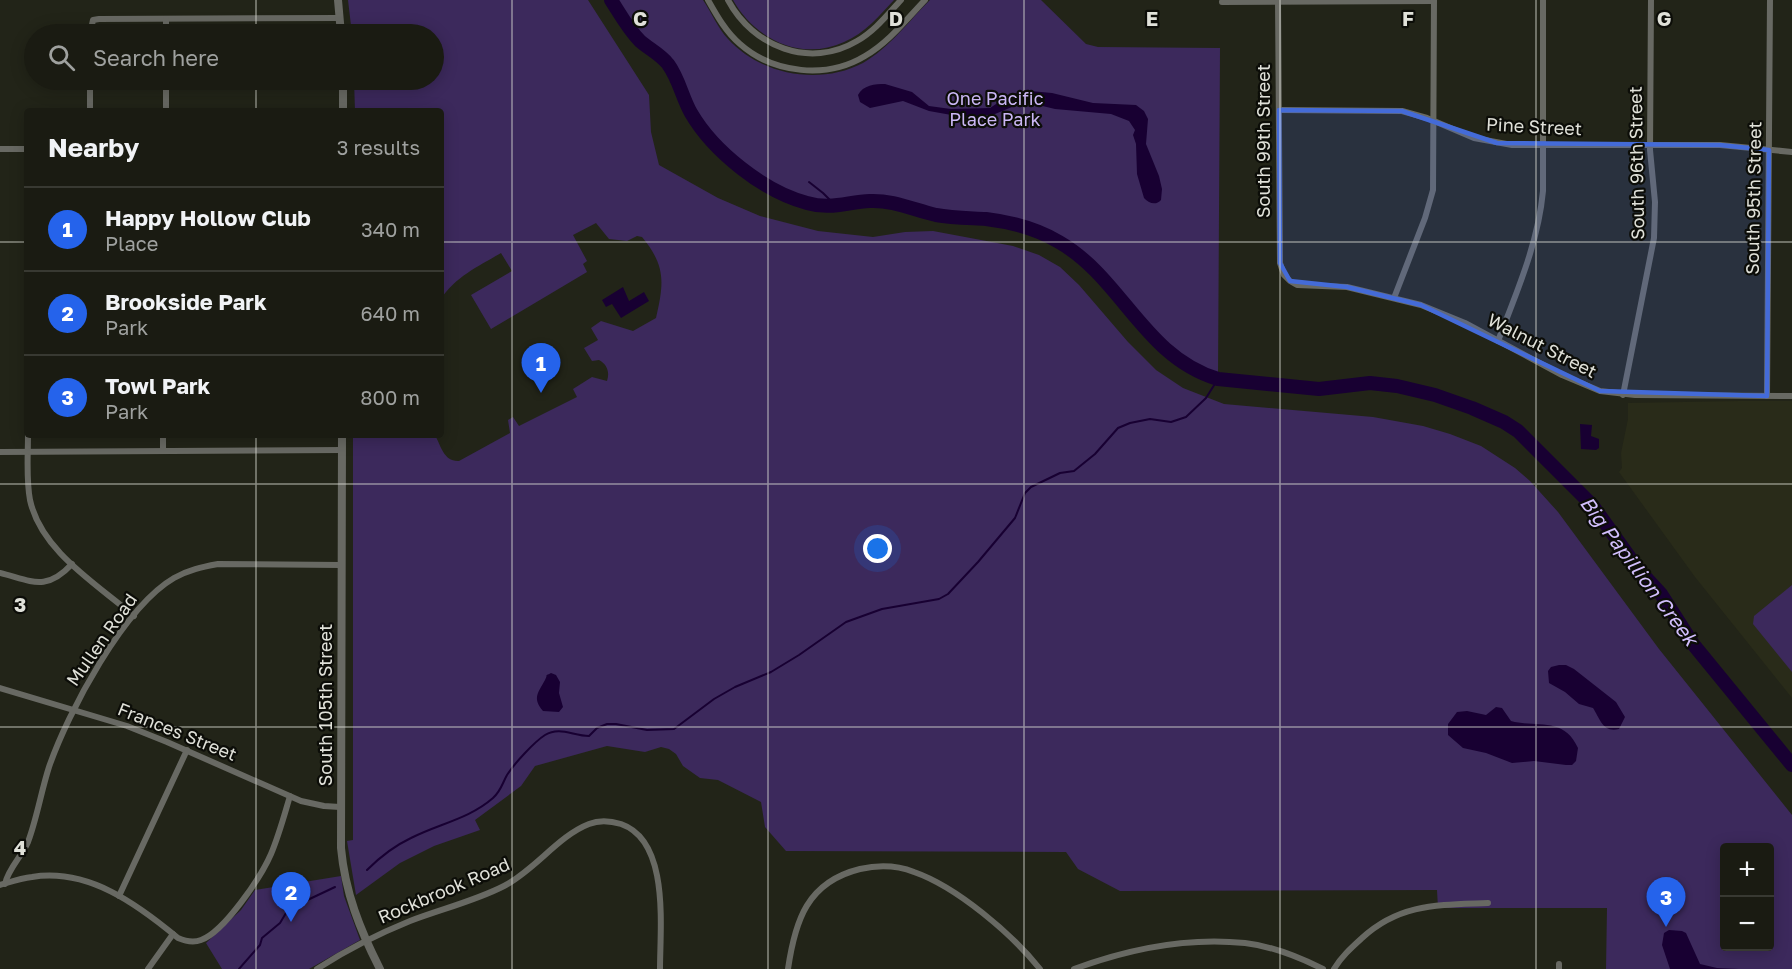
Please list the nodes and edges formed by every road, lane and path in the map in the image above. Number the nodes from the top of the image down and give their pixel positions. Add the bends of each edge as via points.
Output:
1 (338, 0) edge
2 (708, 0) edge
3 (728, 0) edge
4 (902, 0) edge
5 (925, 0) edge
6 (1543, 0) edge
7 (1651, 0) edge
8 (1770, 0) edge
9 (1278, 1) edge
10 (1434, 1) edge
11 (1222, 2) dead end
12 (340, 18) junction
13 (166, 19) junction
14 (92, 24) edge
15 (166, 24) edge
16 (340, 24) edge
17 (90, 90) edge
18 (166, 90) edge
19 (343, 90) edge
20 (90, 108) edge
21 (166, 108) edge
22 (344, 108) edge
23 (1279, 110) junction
24 (1434, 121) junction
25 (1650, 144) junction
26 (1544, 145) junction
27 (0, 149) edge
28 (24, 149) edge
29 (1769, 150) junction
30 (1792, 152) edge
31 (1287, 280) joint
32 (1394, 298) junction
33 (1498, 341) junction
34 (1623, 395) junction
35 (1767, 396) junction
36 (1792, 396) edge
37 (28, 438) edge
38 (163, 438) edge
39 (342, 438) edge
40 (342, 450) junction
41 (0, 452) edge
42 (28, 452) junction
43 (163, 452) junction
44 (72, 564) junction
45 (341, 565) junction
46 (0, 573) edge
47 (134, 616) junction
48 (0, 688) edge
49 (73, 710) junction
50 (187, 750) junction
51 (290, 796) junction
52 (340, 807) junction
53 (2, 885) edge
54 (119, 896) junction
55 (1488, 903) dead end
56 (173, 934) junction
57 (366, 941) junction
58 (148, 969) edge
59 (317, 969) edge
60 (380, 969) edge
61 (660, 969) edge
62 (788, 969) edge
63 (1040, 969) edge
64 (1074, 969) edge
65 (1323, 969) edge
66 (1334, 969) edge

1 - 12 street
2 - 5 street via 725,28 746,49 778,66 810,70 844,66 866,56
3 - 4 street via 744,24 763,40 810,54 858,41
6 - 26 street
7 - 25 street, South 96th Street
8 - 29 street, South 95th Street
9 - 10 street
9 - 11 street
9 - 23 street, South 99th Street
10 - 24 street
12 - 13 street
12 - 16 street
13 - 14 street via 99,19
13 - 15 street
17 - 20 street
18 - 21 street
19 - 22 street
23 - 24 street, Pine Street via 1393,110
23 - 31 street, South 99th Street via 1280,263
24 - 26 street, Pine Street via 1485,141
24 - 32 street via 1431,198
25 - 26 street, Pine Street
25 - 29 street, Pine Street
25 - 34 street, South 96th Street via 1654,238
26 - 33 street via 1544,191 1538,231
27 - 28 street
29 - 30 street, Pine Street
29 - 35 street, South 95th Street
31 - 32 street, Walnut Street via 1305,287 1347,287
32 - 33 street, Walnut Street via 1444,314
33 - 34 street, Walnut Street via 1574,381
34 - 35 street, Walnut Street
35 - 36 street, Walnut Street
37 - 42 street
38 - 43 street
39 - 40 street, South 105th Street
40 - 43 street
40 - 45 street, South 105th Street
41 - 42 street
42 - 43 street
42 - 44 street via 28,488 41,529
44 - 46 street via 46,582
44 - 47 street
45 - 47 street, Mullen Road via 235,563 201,567 165,584
45 - 52 street, South 105th Street
47 - 49 street, Mullen Road
48 - 49 street, Frances Street
49 - 50 street, Frances Street
49 - 53 street, Mullen Road via 50,766 28,842
50 - 51 street, Frances Street
50 - 54 street
51 - 52 street, Frances Street
51 - 56 street via 270,855 239,904 200,940 188,941
52 - 57 street, South 105th Street via 345,881
53 - 54 street via 33,876 60,876 91,882
54 - 56 street
55 - 66 street via 1445,905 1396,914 1374,926
56 - 58 street
57 - 59 street, Rockbrook Road
57 - 60 street, South 105th Street
57 - 61 street, Rockbrook Road via 503,886 576,831 599,822 613,822 644,840 652,857 658,886
62 - 63 street via 797,924 805,906 820,889 857,870 893,867 925,876 974,907
64 - 65 street via 1150,948 1222,942 1247,943 1283,952

